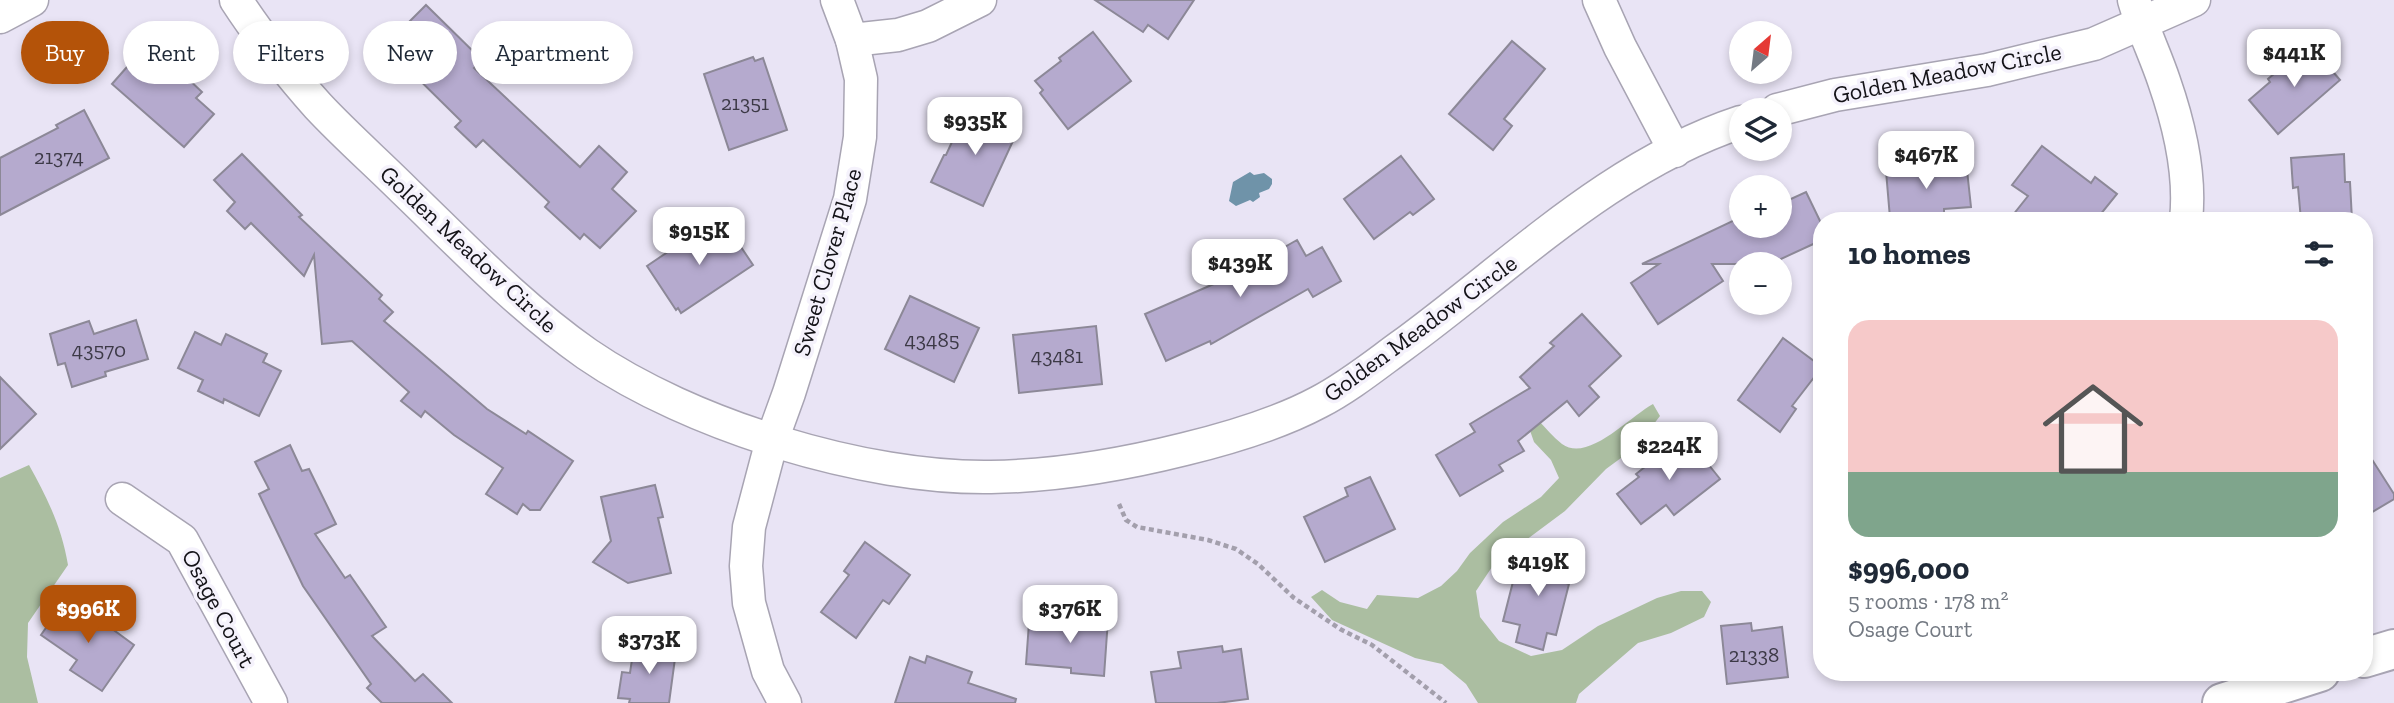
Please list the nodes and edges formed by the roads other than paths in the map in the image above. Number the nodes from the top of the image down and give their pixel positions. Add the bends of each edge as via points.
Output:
1 (32, 0) edge
2 (236, 0) edge
3 (838, 0) edge
4 (980, 0) edge
5 (1599, 0) edge
6 (2194, 0) edge
7 (2137, 12) edge
8 (0, 17) edge
9 (852, 40) junction
10 (1792, 106) edge
11 (1729, 127) edge
12 (1675, 150) junction
13 (2186, 212) edge
14 (772, 440) junction
15 (122, 499) dead end
16 (2394, 649) edge
17 (2373, 655) edge
18 (2292, 681) edge
19 (271, 703) edge
20 (785, 703) edge
21 (2222, 703) edge

1 - 8 street
2 - 14 street, Golden Meadow Circle via 316,104 503,286 560,334 651,392
3 - 9 street, Sweet Clover Place
4 - 9 street via 898,35
5 - 12 street
6 - 7 street, Golden Meadow Circle
7 - 10 street, Golden Meadow Circle via 2094,44 1987,70 1835,94
7 - 13 street via 2165,82 2180,142
9 - 14 street, Sweet Clover Place via 860,79 860,137 850,199
11 - 12 street, Golden Meadow Circle
12 - 14 street, Golden Meadow Circle via 1577,209 1343,388 1315,405 1249,430 1135,461 990,477 882,467
14 - 20 street, Sweet Clover Place via 749,527 746,566 752,615 768,671
15 - 19 street, Osage Court via 182,540
16 - 17 main road
18 - 21 main road

